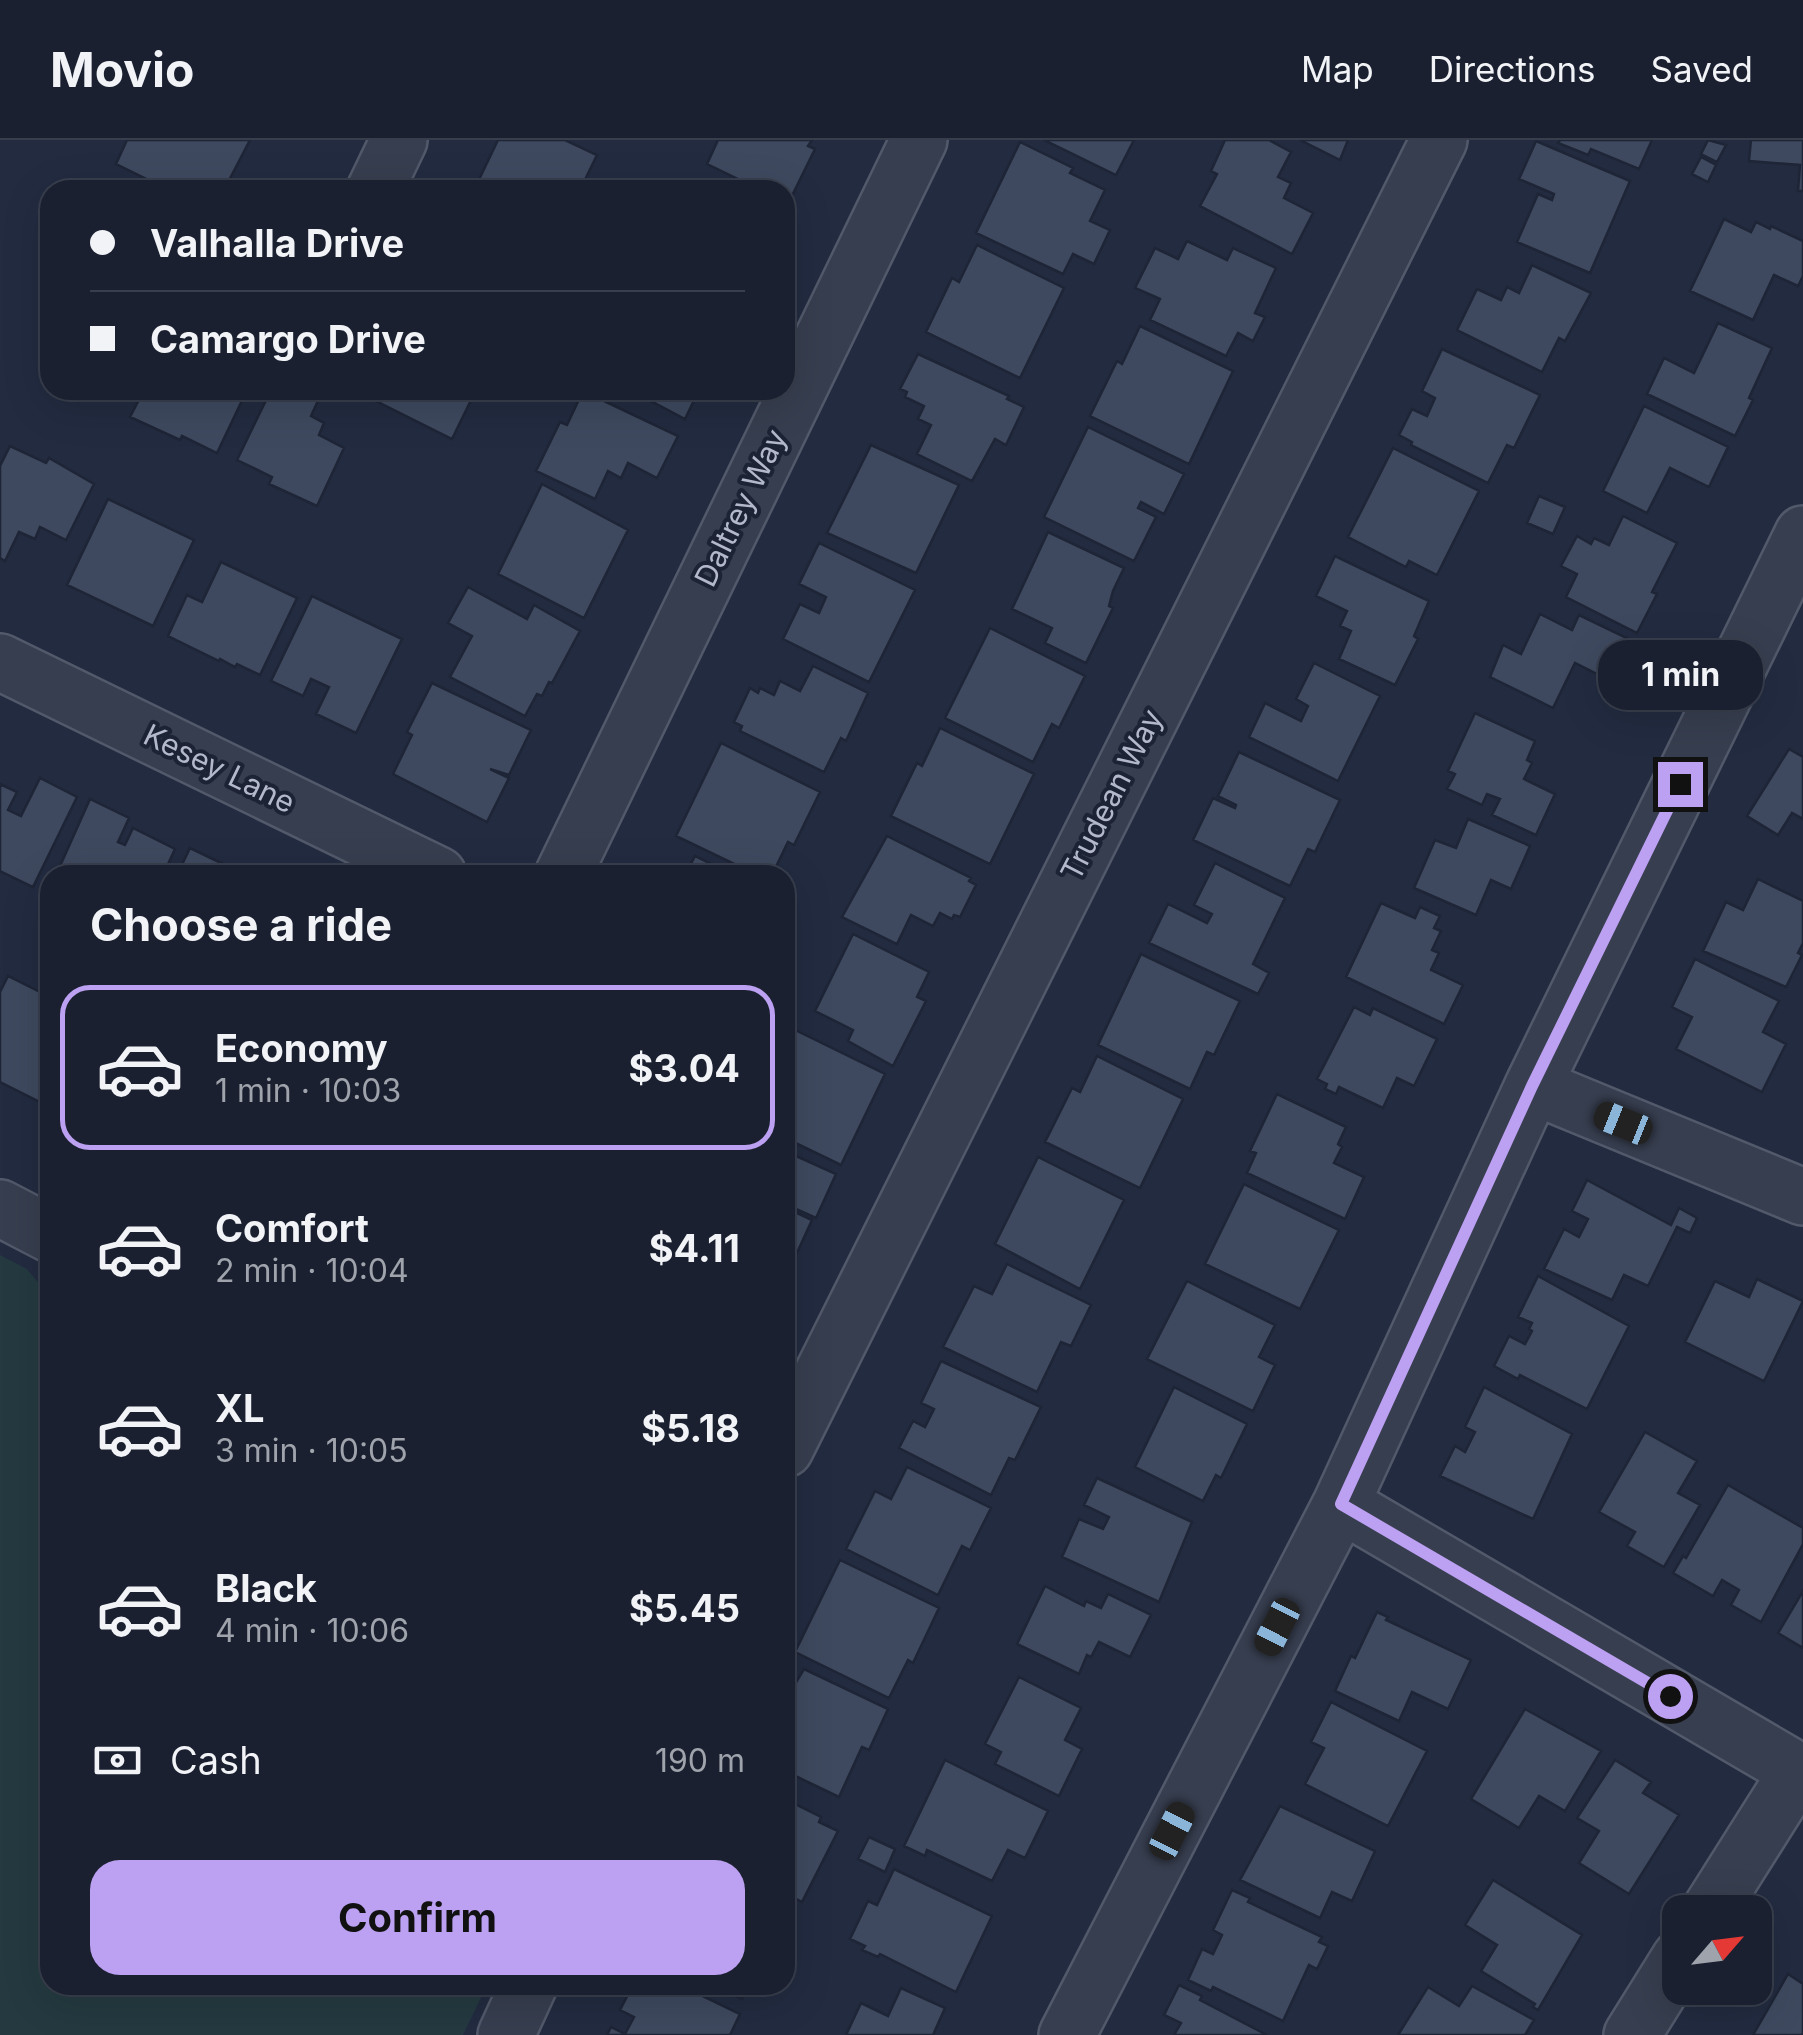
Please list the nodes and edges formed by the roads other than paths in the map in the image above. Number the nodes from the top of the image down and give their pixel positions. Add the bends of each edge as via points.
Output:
1 (398, 140) edge
2 (919, 140) edge
3 (1439, 140) edge
4 (380, 180) edge
5 (795, 396) edge
6 (793, 400) edge
7 (1803, 534) edge
8 (1785, 618) edge
9 (0, 662) edge
10 (417, 865) edge
11 (568, 865) edge
12 (1532, 1086) junction
13 (1803, 1198) edge
14 (0, 1208) edge
15 (40, 1229) edge
16 (795, 1429) edge
17 (1341, 1504) junction
18 (1801, 1772) edge
19 (1720, 1895) edge
20 (1662, 1987) edge
21 (524, 1995) edge
22 (506, 2035) edge
23 (1067, 2035) edge
24 (1632, 2035) edge

1 - 4 street
2 - 5 street, Daltrey Way
3 - 16 street, Trudean Way
6 - 11 street, Daltrey Way
7 - 8 street
8 - 12 street
9 - 10 street, Kesey Lane
12 - 13 street
12 - 17 street
14 - 15 street
17 - 18 street
17 - 23 street
18 - 19 street
20 - 24 street
21 - 22 street

